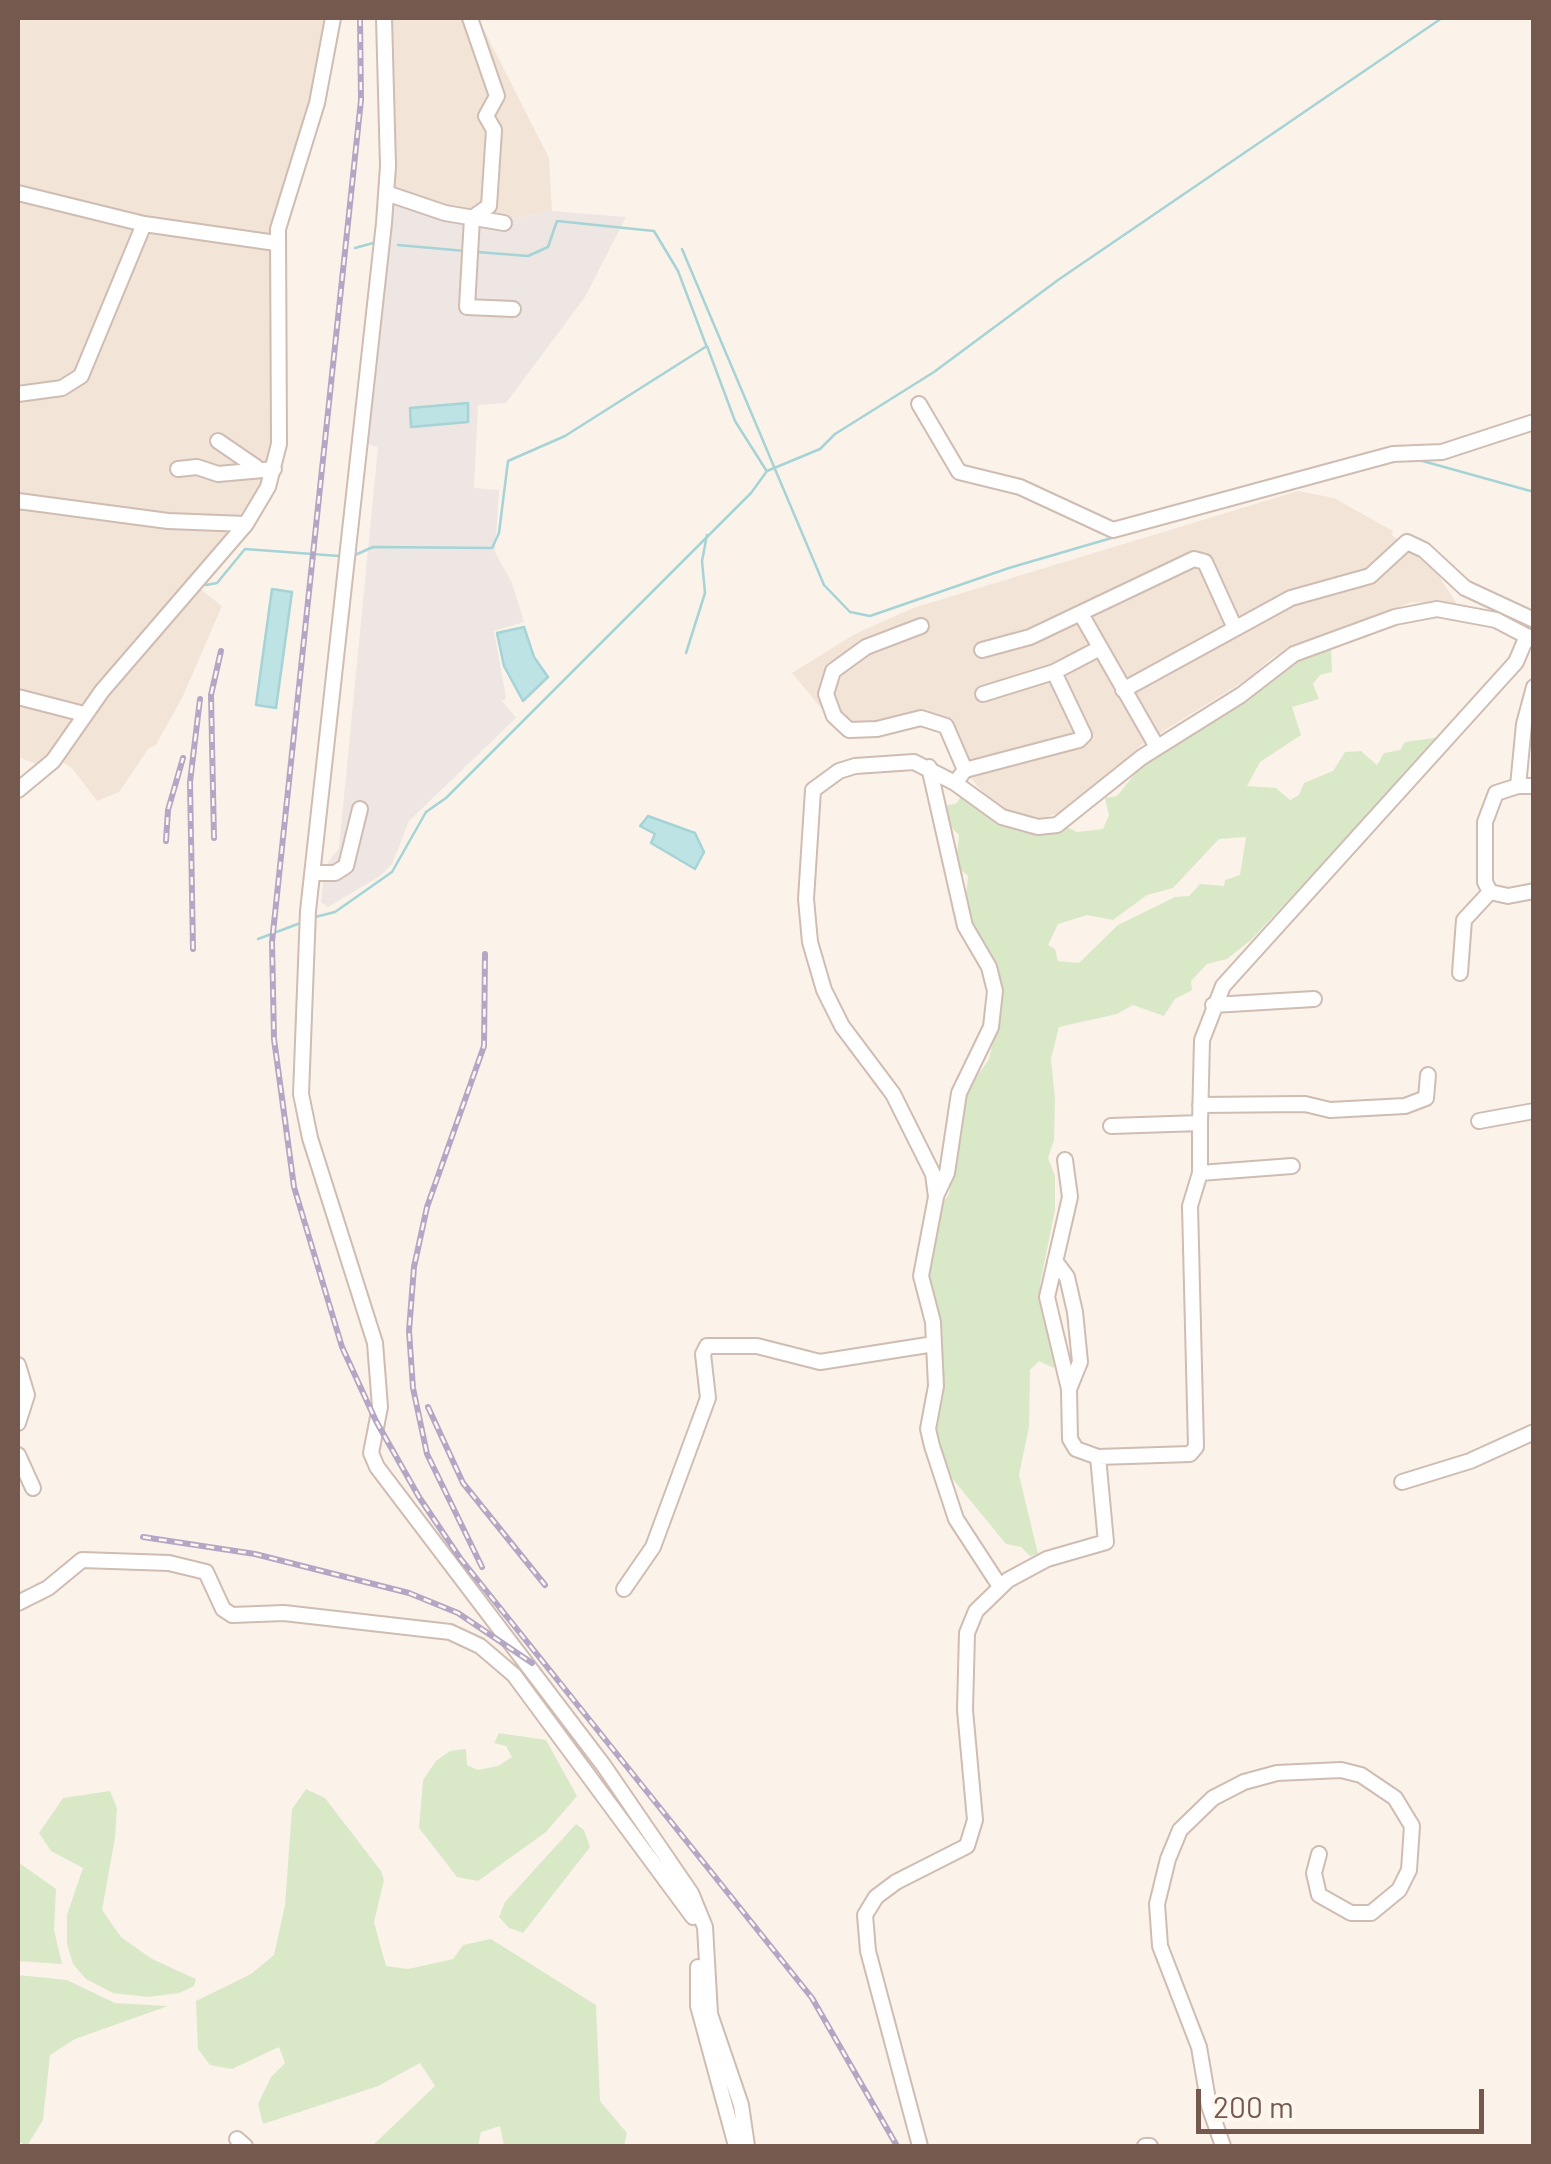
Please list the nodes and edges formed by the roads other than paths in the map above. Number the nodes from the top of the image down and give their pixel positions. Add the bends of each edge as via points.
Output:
1 (333, 18) edge
2 (384, 18) edge
3 (470, 18) edge
4 (18, 193) edge
5 (386, 193) junction
6 (472, 218) junction
7 (504, 222) dead end
8 (144, 224) junction
9 (276, 244) junction
10 (513, 310) dead end
11 (18, 394) edge
12 (919, 404) dead end
13 (1534, 422) edge
14 (218, 440) dead end
15 (256, 468) junction
16 (178, 469) dead end
17 (274, 469) junction
18 (18, 501) edge
19 (246, 524) junction
20 (1082, 614) junction
21 (1534, 620) edge
22 (921, 626) dead end
23 (1234, 626) junction
24 (1530, 638) edge
25 (1100, 648) junction
26 (982, 650) dead end
27 (1054, 672) junction
28 (1534, 687) edge
29 (1123, 690) junction
30 (984, 694) dead end
31 (18, 697) edge
32 (84, 714) junction
33 (1156, 748) junction
34 (929, 767) junction
35 (965, 770) junction
36 (954, 783) junction
37 (1526, 786) edge
38 (18, 790) edge
39 (360, 809) dead end
40 (312, 873) junction
41 (1534, 891) edge
42 (1490, 892) junction
43 (1460, 974) dead end
44 (1314, 999) dead end
45 (1213, 1005) junction
46 (1428, 1075) dead end
47 (1200, 1105) junction
48 (1534, 1111) edge
49 (1478, 1121) dead end
50 (1200, 1123) junction
51 (1111, 1126) dead end
52 (1065, 1160) dead end
53 (1292, 1166) dead end
54 (1200, 1173) junction
55 (936, 1197) junction
56 (1055, 1261) junction
57 (934, 1344) junction
58 (18, 1365) edge
59 (1069, 1389) junction
60 (18, 1422) edge
61 (1534, 1432) edge
62 (18, 1455) edge
63 (1098, 1457) junction
64 (1402, 1482) dead end
65 (34, 1488) dead end
66 (1000, 1585) junction
67 (624, 1589) dead end
68 (18, 1603) edge
69 (1319, 1854) dead end
70 (736, 2146) edge
71 (747, 2146) edge
72 (920, 2146) edge
73 (1223, 2146) edge

1 - 9 street via 317,103
2 - 5 street
3 - 6 street via 497,96 486,116 494,130 489,206
4 - 8 street
5 - 6 street
5 - 40 street
6 - 7 street
6 - 10 street via 467,307
8 - 9 street
8 - 11 street via 81,376 62,388
9 - 17 street via 280,402
12 - 13 street via 959,472 1020,486 1113,530 1392,454 1442,452
14 - 15 street
15 - 16 street via 218,474
15 - 17 street
17 - 19 street
18 - 19 street
19 - 32 street
20 - 23 street via 1194,560 1205,562
20 - 25 street
20 - 26 street
21 - 23 street via 1464,588 1407,542 1370,576 1291,598
22 - 35 street via 866,647 833,671 828,704 840,723 860,732 936,720 946,726
23 - 29 street
24 - 33 street via 1496,620 1456,611 1409,612 1280,662 1241,696
24 - 45 street via 1516,662 1294,905
25 - 27 street
25 - 29 street
27 - 30 street
27 - 35 street via 1084,735
28 - 37 street via 1524,724
29 - 33 street
31 - 32 street
32 - 38 street via 53,760
33 - 36 street via 1056,825 1015,822
34 - 36 street
34 - 55 street via 965,926 995,991 991,1027 959,1093 947,1173
34 - 55 street via 891,761 856,766 813,790 806,899 824,990 893,1094 933,1174
35 - 36 street
37 - 42 street via 1496,793 1484,822
39 - 40 street via 346,866
40 - 71 street via 301,1094 376,1343 380,1407 371,1453 691,1893 705,1927 710,2014 741,2106
41 - 42 street
42 - 43 street via 1464,920
44 - 45 street
45 - 47 street via 1202,1040
46 - 47 street via 1426,1098 1405,1106
47 - 50 street
48 - 49 street
50 - 51 street
50 - 54 street
52 - 56 street via 1070,1196
53 - 54 street
54 - 63 street via 1190,1206 1196,1447 1190,1454
55 - 57 street via 921,1276
56 - 59 street via 1047,1297
56 - 59 street via 1067,1277 1076,1312 1080,1362
57 - 66 street via 932,1446 956,1519
57 - 67 street via 820,1362 757,1346 707,1346 708,1398 653,1547
58 - 60 street via 27,1395
59 - 63 street via 1070,1439 1076,1449
61 - 64 street
62 - 65 street
63 - 66 street via 1106,1542 1047,1559
66 - 72 street via 976,1611 967,1633 972,1836 960,1852 896,1882 865,1915 868,1950
68 - 70 street via 82,1560 169,1563 206,1572 223,1610 232,1615 284,1612 450,1632 496,1657 569,1745 696,1924 698,2006
69 - 73 street via 1319,1895 1351,1913 1371,1913 1404,1881 1412,1826 1384,1788 1351,1771 1278,1773 1228,1789 1199,1809 1180,1830 1168,1859 1157,1904 1160,1946 1199,2048

